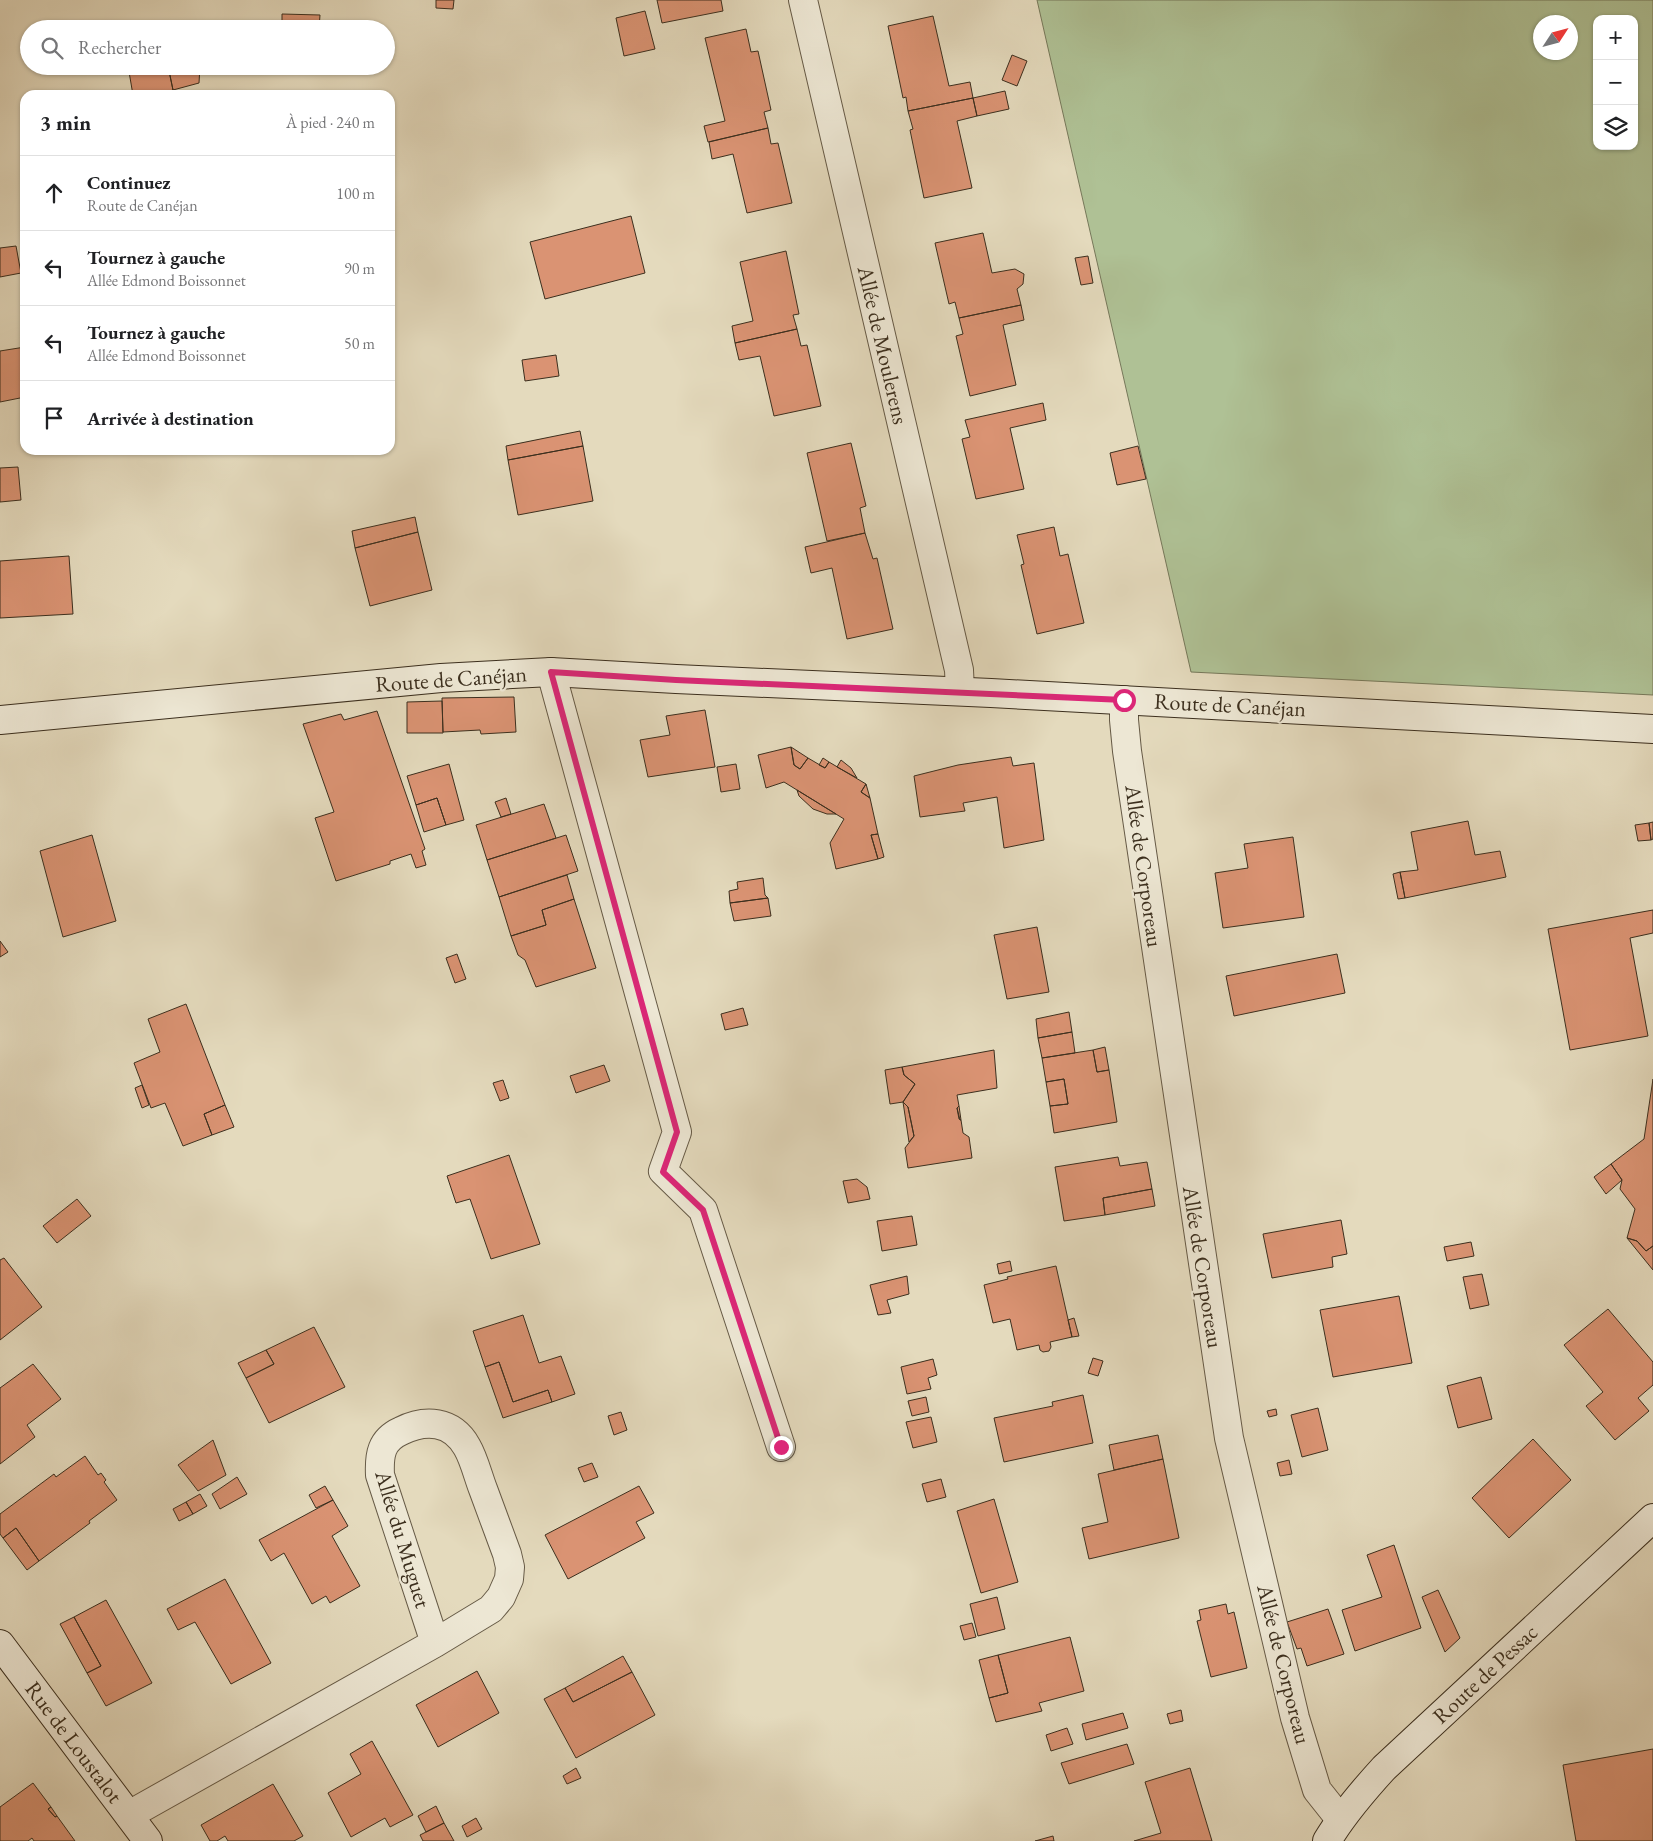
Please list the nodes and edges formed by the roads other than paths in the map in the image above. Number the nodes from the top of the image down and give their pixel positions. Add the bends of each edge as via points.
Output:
1 (803, 0) edge
2 (551, 672) junction
3 (960, 691) junction
4 (1124, 700) junction
5 (0, 720) edge
6 (1653, 729) edge
7 (781, 1447) dead end
8 (1653, 1518) edge
9 (435, 1643) junction
10 (0, 1644) edge
11 (129, 1815) junction
12 (1334, 1830) edge
13 (148, 1841) edge

1 - 3 street, Allée de Moulerens via 958,670
2 - 3 street, Route de Canéjan
2 - 5 street, Route de Canéjan via 441,678
2 - 7 street via 677,1132 663,1172 703,1210
3 - 4 street, Route de Canéjan
4 - 6 street, Route de Canéjan
4 - 12 street, Allée de Corporeau via 1127,751 1229,1438 1295,1718 1316,1790
8 - 12 street, Route de Pessac via 1384,1768 1358,1796
9 - 9 street, Allée du Muguet via 491,1609 502,1596 510,1567 466,1446 453,1431 433,1422 413,1425 393,1434 383,1445 379,1459 380,1475
9 - 11 street, Allée du Muguet
10 - 11 street, Rue de Loustalot
11 - 13 street, Rue de Loustalot

